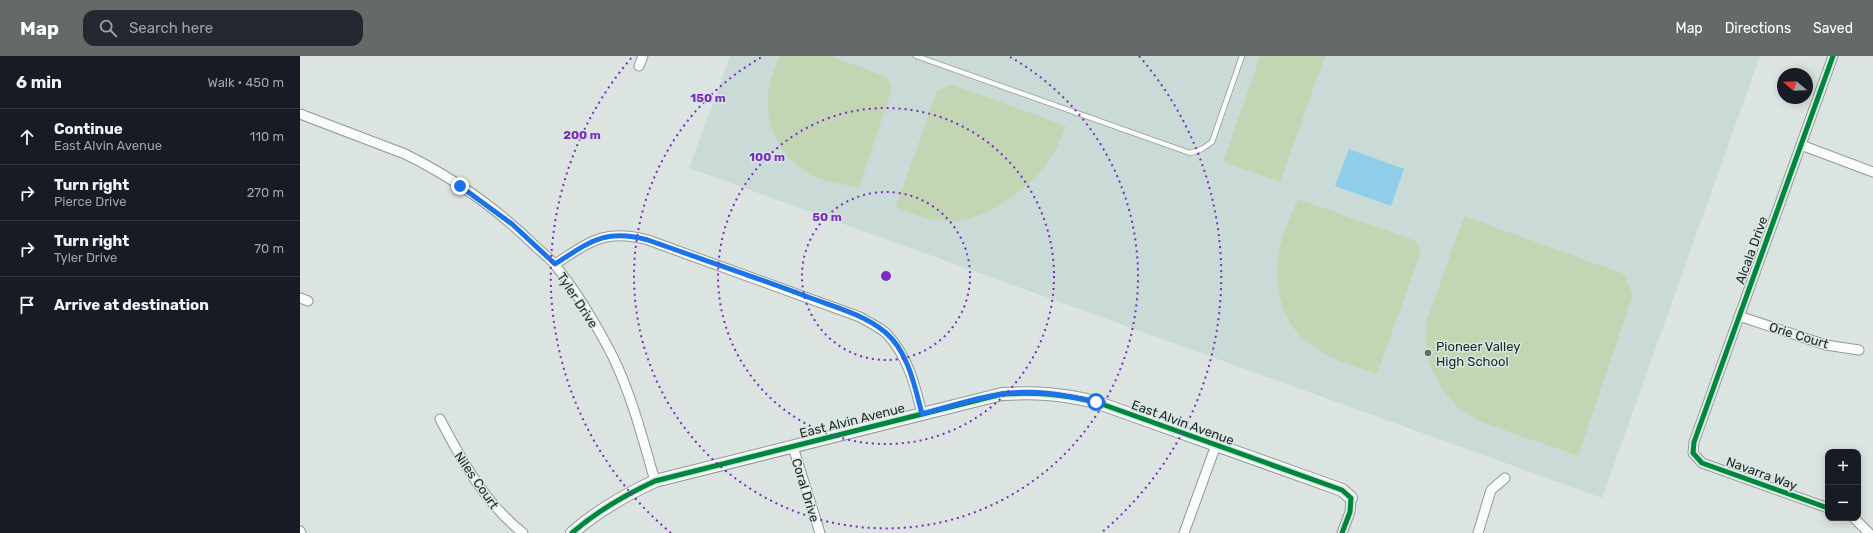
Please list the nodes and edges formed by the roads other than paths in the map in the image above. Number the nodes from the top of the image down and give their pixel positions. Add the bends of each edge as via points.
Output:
1 (643, 56) edge
2 (916, 56) edge
3 (1242, 56) edge
4 (1833, 56) edge
5 (639, 66) dead end
6 (300, 114) edge
7 (1801, 145) junction
8 (1873, 172) edge
9 (555, 264) junction
10 (1739, 316) junction
11 (1859, 350) dead end
12 (922, 414) junction
13 (440, 419) dead end
14 (1216, 445) junction
15 (793, 446) junction
16 (1693, 453) joint
17 (1505, 478) dead end
18 (655, 481) junction
19 (1351, 498) joint
20 (1825, 507) edge
21 (1857, 521) edge
22 (1480, 532) edge
23 (523, 533) edge
24 (572, 533) edge
25 (820, 533) edge
26 (1184, 533) edge
27 (1342, 533) edge
28 (1869, 533) edge

1 - 5 street
2 - 3 lane via 1190,153 1212,142
4 - 7 street, Alcala Drive
6 - 9 street, Tyler Drive via 421,162 460,186 512,224
7 - 8 street
7 - 10 street, Alcala Drive
9 - 12 street via 598,238 614,234 630,235 768,282 860,317 886,333 902,355 913,376
9 - 18 street, Tyler Drive via 587,311 613,358 636,418
10 - 11 street, Orie Court via 1826,345
10 - 16 street, Alcala Drive via 1694,442
12 - 14 street, East Alvin Avenue via 1002,394 1037,392 1096,402
12 - 15 street, East Alvin Avenue
13 - 23 street, Niles Court via 478,486 501,513
14 - 19 street, East Alvin Avenue via 1342,490
14 - 26 street
15 - 18 street, East Alvin Avenue
15 - 25 street, Coral Drive
16 - 20 street, Navarra Way via 1702,463
17 - 22 street via 1491,490
18 - 24 street, East Alvin Avenue via 627,494 595,514
19 - 27 street via 1350,512
21 - 28 street

